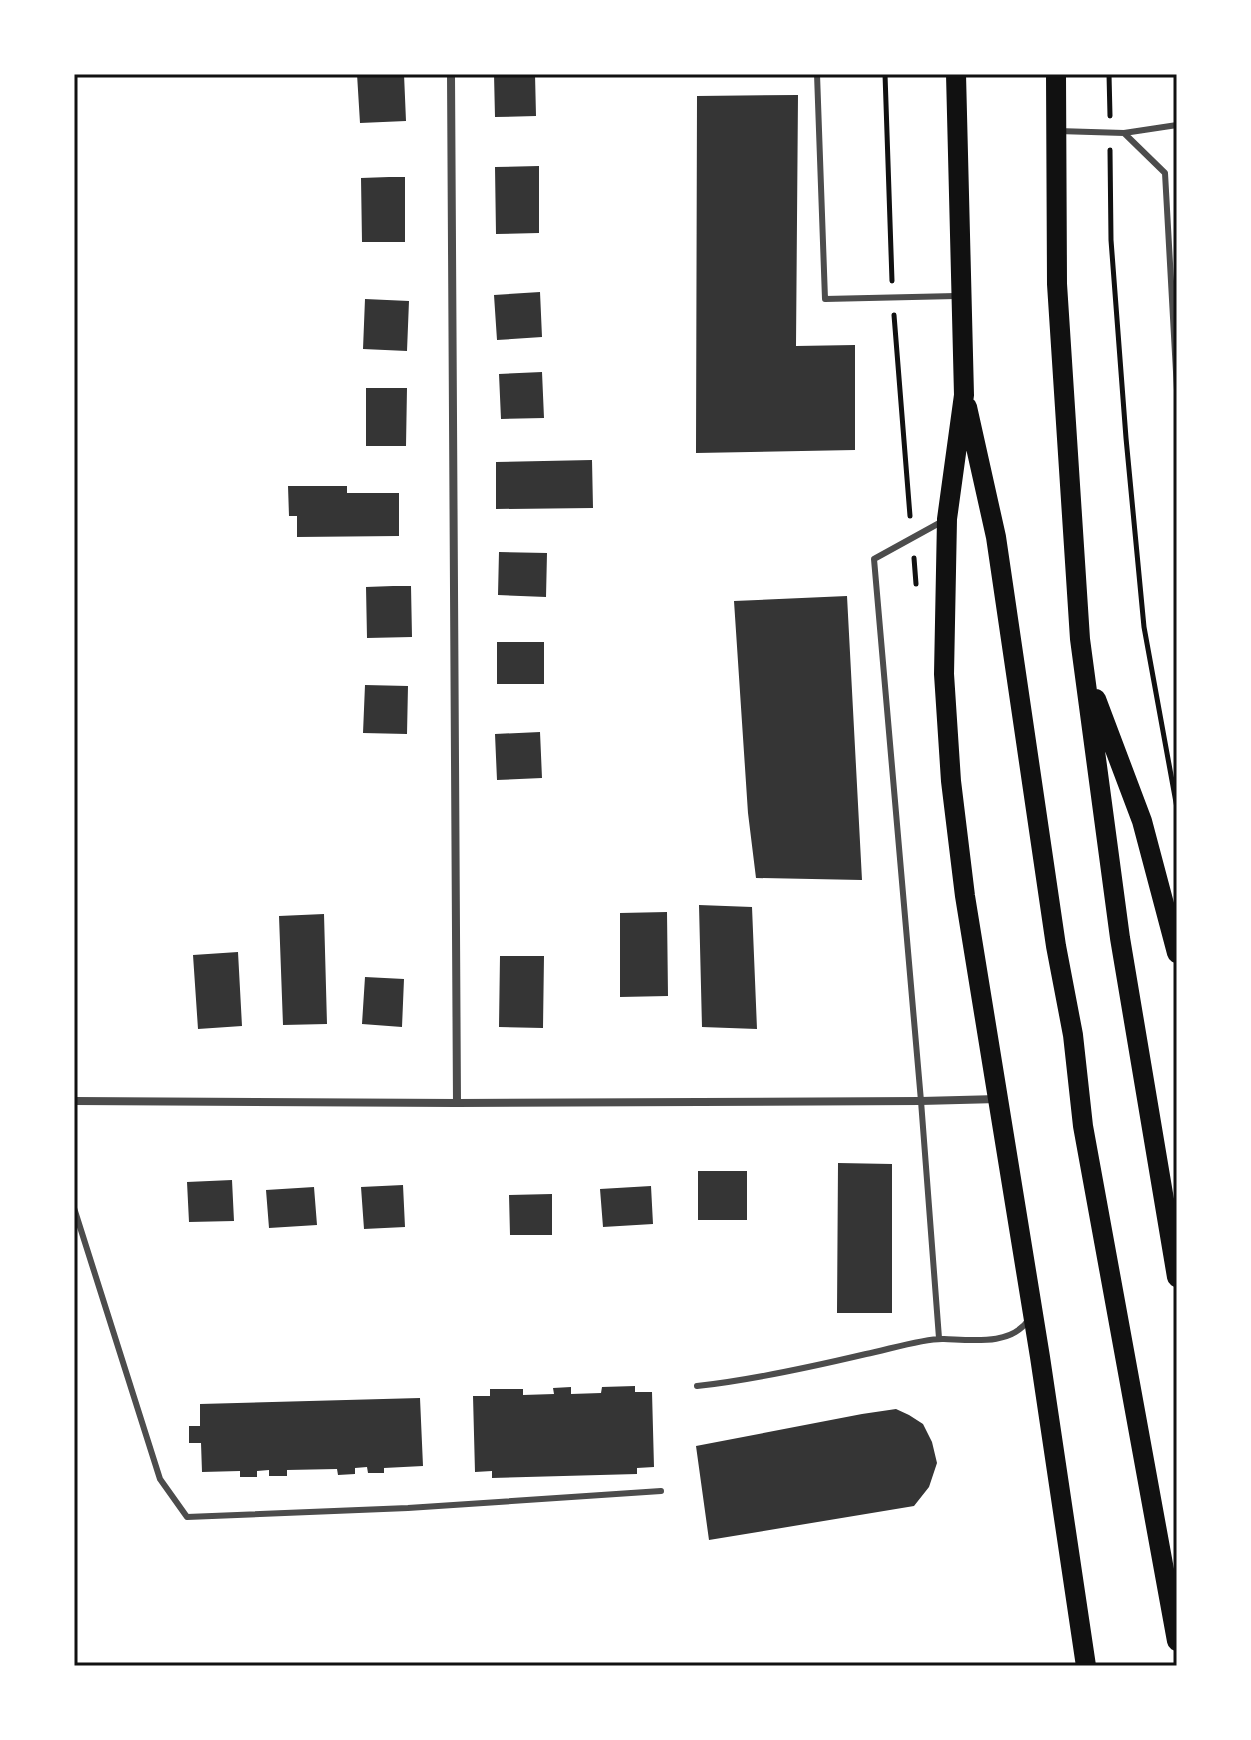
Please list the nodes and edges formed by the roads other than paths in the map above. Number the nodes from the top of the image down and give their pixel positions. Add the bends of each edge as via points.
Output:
1 (451, 74) edge
2 (817, 74) edge
3 (956, 74) edge
4 (1056, 74) edge
5 (1177, 125) edge
6 (1056, 131) junction
7 (1124, 133) junction
8 (963, 296) junction
9 (1177, 390) edge
10 (964, 395) junction
11 (947, 519) junction
12 (1084, 669) junction
13 (1177, 953) edge
14 (999, 1099) junction
15 (74, 1101) edge
16 (921, 1101) junction
17 (457, 1103) junction
18 (74, 1208) edge
19 (1177, 1277) edge
20 (1033, 1312) junction
21 (939, 1338) junction
22 (697, 1386) dead end
23 (661, 1491) dead end
24 (1177, 1641) edge
25 (1086, 1666) edge

1 - 17 street
2 - 8 lane via 825,299
3 - 8 main road
4 - 6 main road
5 - 7 lane
6 - 7 lane
6 - 12 main road via 1057,284
7 - 9 lane via 1165,173
8 - 10 main road
10 - 11 main road
10 - 24 main road via 996,537 1083,1126
11 - 14 main road via 944,674 951,781
11 - 16 lane via 874,559
12 - 13 main road via 1142,821
12 - 19 main road via 1118,924
14 - 16 street
14 - 20 main road
15 - 17 street
16 - 17 street
16 - 21 lane
18 - 23 lane via 160,1479 187,1517
20 - 21 lane via 1021,1331 1011,1335
20 - 25 main road
21 - 22 lane

